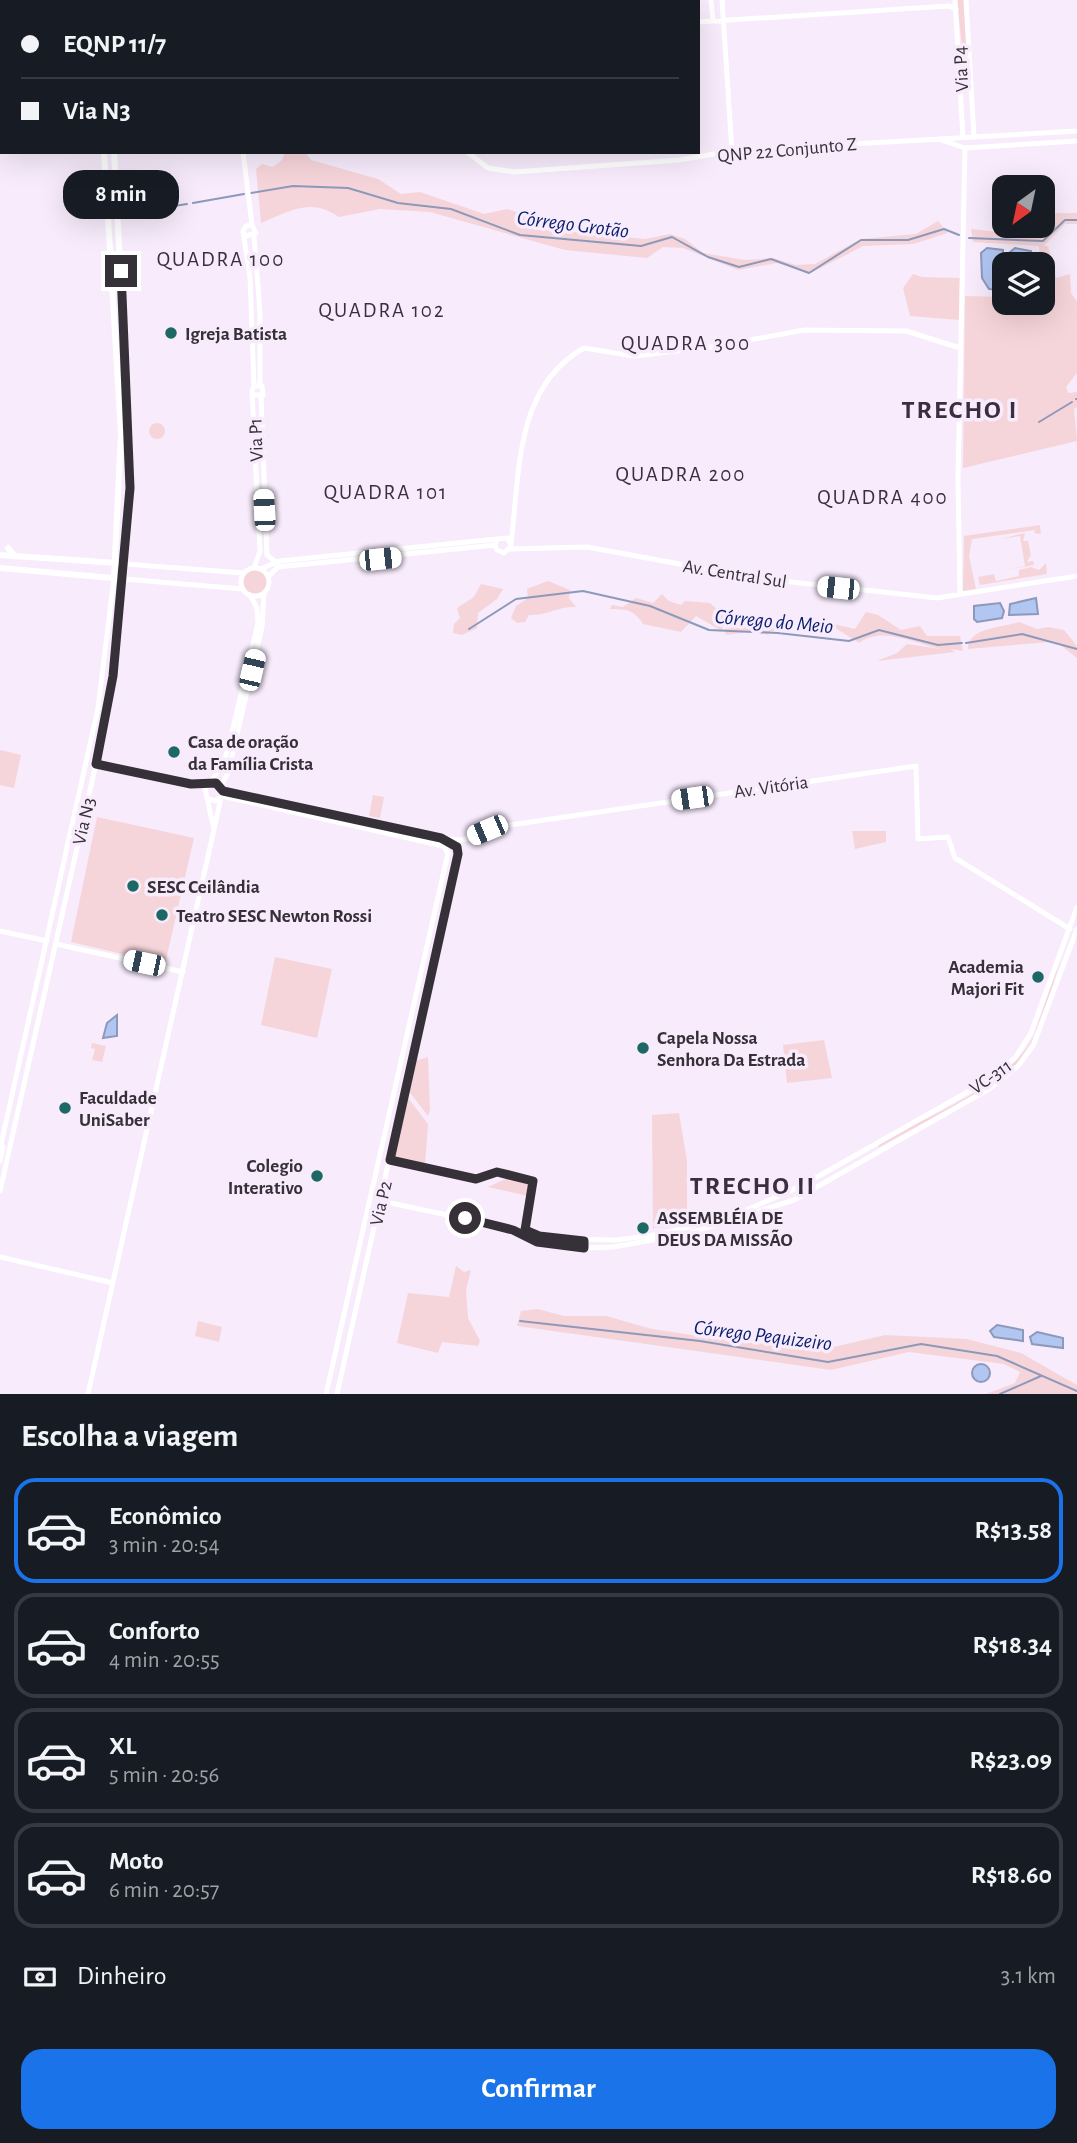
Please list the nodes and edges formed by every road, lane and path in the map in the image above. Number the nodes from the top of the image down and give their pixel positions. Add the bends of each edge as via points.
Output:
1 (711, 0) edge
2 (722, 0) edge
3 (965, 0) edge
4 (954, 4) edge
5 (723, 20) junction
6 (713, 21) junction
7 (700, 22) edge
8 (959, 72) junction
9 (970, 72) junction
10 (1077, 131) edge
11 (1024, 134) junction
12 (1015, 135) junction
13 (974, 137) junction
14 (956, 138) junction
15 (963, 138) junction
16 (942, 140) junction
17 (1077, 141) edge
18 (1014, 144) junction
19 (1025, 144) junction
20 (955, 147) junction
21 (965, 148) junction
22 (732, 151) junction
23 (104, 154) edge
24 (114, 154) edge
25 (243, 154) edge
26 (469, 154) edge
27 (107, 201) junction
28 (249, 226) junction
29 (246, 236) junction
30 (254, 236) junction
31 (119, 242) junction
32 (111, 254) junction
33 (122, 297) junction
34 (960, 348) junction
35 (257, 385) junction
36 (258, 396) junction
37 (120, 407) junction
38 (130, 449) junction
39 (120, 459) junction
40 (128, 500) junction
41 (262, 522) junction
42 (496, 542) junction
43 (510, 542) junction
44 (8, 548) dead end
45 (1, 555) edge
46 (13, 556) junction
47 (276, 562) junction
48 (116, 563) junction
49 (125, 564) junction
50 (0, 568) edge
51 (257, 568) junction
52 (12, 569) junction
53 (198, 570) junction
54 (211, 571) junction
55 (244, 573) junction
56 (1077, 576) edge
57 (6, 577) dead end
58 (268, 577) junction
59 (114, 578) junction
60 (124, 579) junction
61 (193, 585) junction
62 (209, 586) junction
63 (243, 589) junction
64 (264, 593) junction
65 (960, 593) junction
66 (250, 595) junction
67 (110, 623) junction
68 (113, 676) junction
69 (102, 685) junction
70 (104, 728) junction
71 (96, 764) junction
72 (226, 778) junction
73 (207, 790) junction
74 (222, 793) junction
75 (231, 793) junction
76 (79, 795) junction
77 (214, 835) junction
78 (441, 838) junction
79 (462, 840) junction
80 (458, 850) junction
81 (75, 860) junction
82 (63, 869) junction
83 (1077, 908) edge
84 (0, 931) edge
85 (1072, 931) edge
86 (58, 934) junction
87 (1074, 939) junction
88 (47, 941) junction
89 (56, 944) junction
90 (1067, 948) junction
91 (183, 972) junction
92 (38, 981) junction
93 (419, 985) junction
94 (429, 988) junction
95 (414, 1002) junction
96 (425, 1005) junction
97 (39, 1017) junction
98 (28, 1026) junction
99 (29, 1065) junction
100 (956, 1098) junction
101 (392, 1103) junction
102 (402, 1104) junction
103 (956, 1107) junction
104 (390, 1110) junction
105 (400, 1114) junction
106 (7, 1118) junction
107 (873, 1144) junction
108 (0, 1149) edge
109 (876, 1150) junction
110 (390, 1160) junction
111 (0, 1161) edge
112 (828, 1172) junction
113 (830, 1180) junction
114 (1, 1183) edge
115 (0, 1192) edge
116 (381, 1201) junction
117 (527, 1235) junction
118 (593, 1244) junction
119 (0, 1257) edge
120 (368, 1257) junction
121 (357, 1260) junction
122 (366, 1266) junction
123 (113, 1283) junction
124 (88, 1394) edge
125 (327, 1394) edge
126 (337, 1394) edge

1 - 6 street
2 - 5 street
3 - 9 street, Via P4
4 - 5 street
4 - 8 street, Via P4
5 - 6 street
5 - 22 street
6 - 7 street
8 - 9 street
8 - 15 street, Via P4
9 - 13 street, Via P4
10 - 11 street, QNP 22 Conjunto Z
11 - 12 street, QNP 22 Conjunto Z
11 - 19 street
12 - 13 street, QNP 22 Conjunto Z
12 - 18 street via 1018,141
13 - 15 street, QNP 22 Conjunto Z
14 - 15 street, QNP 22 Conjunto Z
14 - 16 street, QNP 22 Conjunto Z
14 - 20 street
16 - 20 street
16 - 22 street, QNP 22 Conjunto Z
17 - 19 street
18 - 19 street
18 - 21 street
20 - 21 street
21 - 34 street
22 - 26 street, QNP 22 Conjunto Z via 680,160 514,172 488,168
23 - 27 main road
24 - 31 main road, Via N3
25 - 28 street, Via P1
27 - 31 main road via 112,242
27 - 32 main road
28 - 29 street, Via P1 via 243,231
28 - 30 street, Via P1 via 256,231
29 - 30 street
29 - 35 street, Via P1
30 - 35 street, Via P1 via 260,313
31 - 33 main road, Via N3
32 - 33 main road via 113,250 117,253
32 - 37 main road
33 - 38 main road, Via N3
34 - 43 street via 906,331 804,330 634,356 584,348 561,364 526,424
34 - 65 street
35 - 36 street, Via P1
35 - 36 street, Via P1 via 264,390
36 - 41 street, Via P1
37 - 38 main road via 123,449
37 - 39 main road
38 - 40 main road, Via N3
39 - 40 main road via 127,459
39 - 48 main road
40 - 49 main road, Via N3
41 - 47 street, Via P1 via 267,555
41 - 51 street, Via P1
42 - 43 street, Av. Central Sul
42 - 43 street, Av. Central Sul via 501,553
42 - 47 street, Av. Central Sul
42 - 58 street, Av. Central Sul via 278,567
43 - 65 street, Av. Central Sul via 519,547 587,547 744,576 849,589 937,598
44 - 46 main road
45 - 46 main road
45 - 50 main road
46 - 48 main road
46 - 52 main road via 6,561
47 - 51 street, Av. Central Sul
48 - 49 main road
48 - 59 main road
49 - 53 street
49 - 60 main road, Via N3
50 - 52 main road
51 - 55 street
51 - 58 street
52 - 57 main road
52 - 59 main road
53 - 54 street
53 - 61 street via 199,580
54 - 55 street
54 - 62 street via 206,578
55 - 63 street
56 - 65 street, Av. Central Sul
58 - 64 street
59 - 60 main road
59 - 67 street
60 - 61 street
60 - 68 street, Via N3
61 - 62 street
62 - 63 street
63 - 66 street
64 - 66 street
64 - 72 street via 262,627
66 - 73 street via 258,623 229,745
67 - 68 street via 106,674
67 - 69 street
68 - 70 street, Via N3
69 - 70 street via 108,685
69 - 76 street, Via N3
70 - 71 street, Via N3
71 - 73 street
71 - 81 street, Via N3
72 - 74 street
72 - 75 street
73 - 74 street
73 - 74 street via 212,802
73 - 77 street
74 - 75 street
74 - 77 street
74 - 93 street, Via P2 via 443,846 447,850
75 - 78 street
76 - 81 street via 68,859
76 - 82 street, Via N3
77 - 91 street
78 - 79 street
78 - 80 street
79 - 80 street, Via P2
79 - 85 street, Av. Vitória via 510,825 916,766 918,839 948,837 955,858
80 - 94 street, Via P2
81 - 86 street, Via N3
82 - 86 street via 69,871
82 - 88 street, Via N3
83 - 85 street
84 - 88 street
85 - 87 street
85 - 87 street, VC-311
85 - 90 street, VC-311
86 - 89 street, Via N3
87 - 90 street, VC-311
88 - 92 street, Via N3
89 - 91 street
89 - 97 street, Via N3
90 - 100 street, VC-311 via 1022,1049 1005,1068
90 - 103 street, VC-311 via 1025,1057 989,1089
91 - 123 street
92 - 97 street via 32,1016
92 - 98 street
93 - 94 street via 422,992
93 - 95 street, Via P2
94 - 96 street, Via P2
95 - 96 street via 421,997
95 - 101 street, Via P2
96 - 102 street, Via P2
97 - 99 street, Via N3
98 - 99 street via 34,1026
98 - 106 street
99 - 114 street, Via N3
100 - 103 street via 950,1106
100 - 107 street, VC-311
101 - 102 street
101 - 104 street, Via P2
102 - 105 street, Via P2
103 - 109 street, VC-311
104 - 105 street
104 - 121 street, Via P2
105 - 110 street, Via P2
106 - 108 street
106 - 111 street
107 - 109 street
107 - 112 street, VC-311
109 - 113 street, VC-311
110 - 116 street, Via P2
110 - 117 street via 476,1179 497,1172 533,1181 524,1225
112 - 113 street via 825,1177
112 - 118 street, VC-311 via 766,1203 713,1221
113 - 118 street via 793,1200 695,1231 643,1242
114 - 115 street, Via N3
116 - 117 street
116 - 120 street, Via P2
117 - 118 street via 543,1244
119 - 123 street
120 - 121 street
120 - 122 street, Via P2
121 - 122 street
121 - 125 street, Via P2
122 - 126 street, Via P2
123 - 124 street

